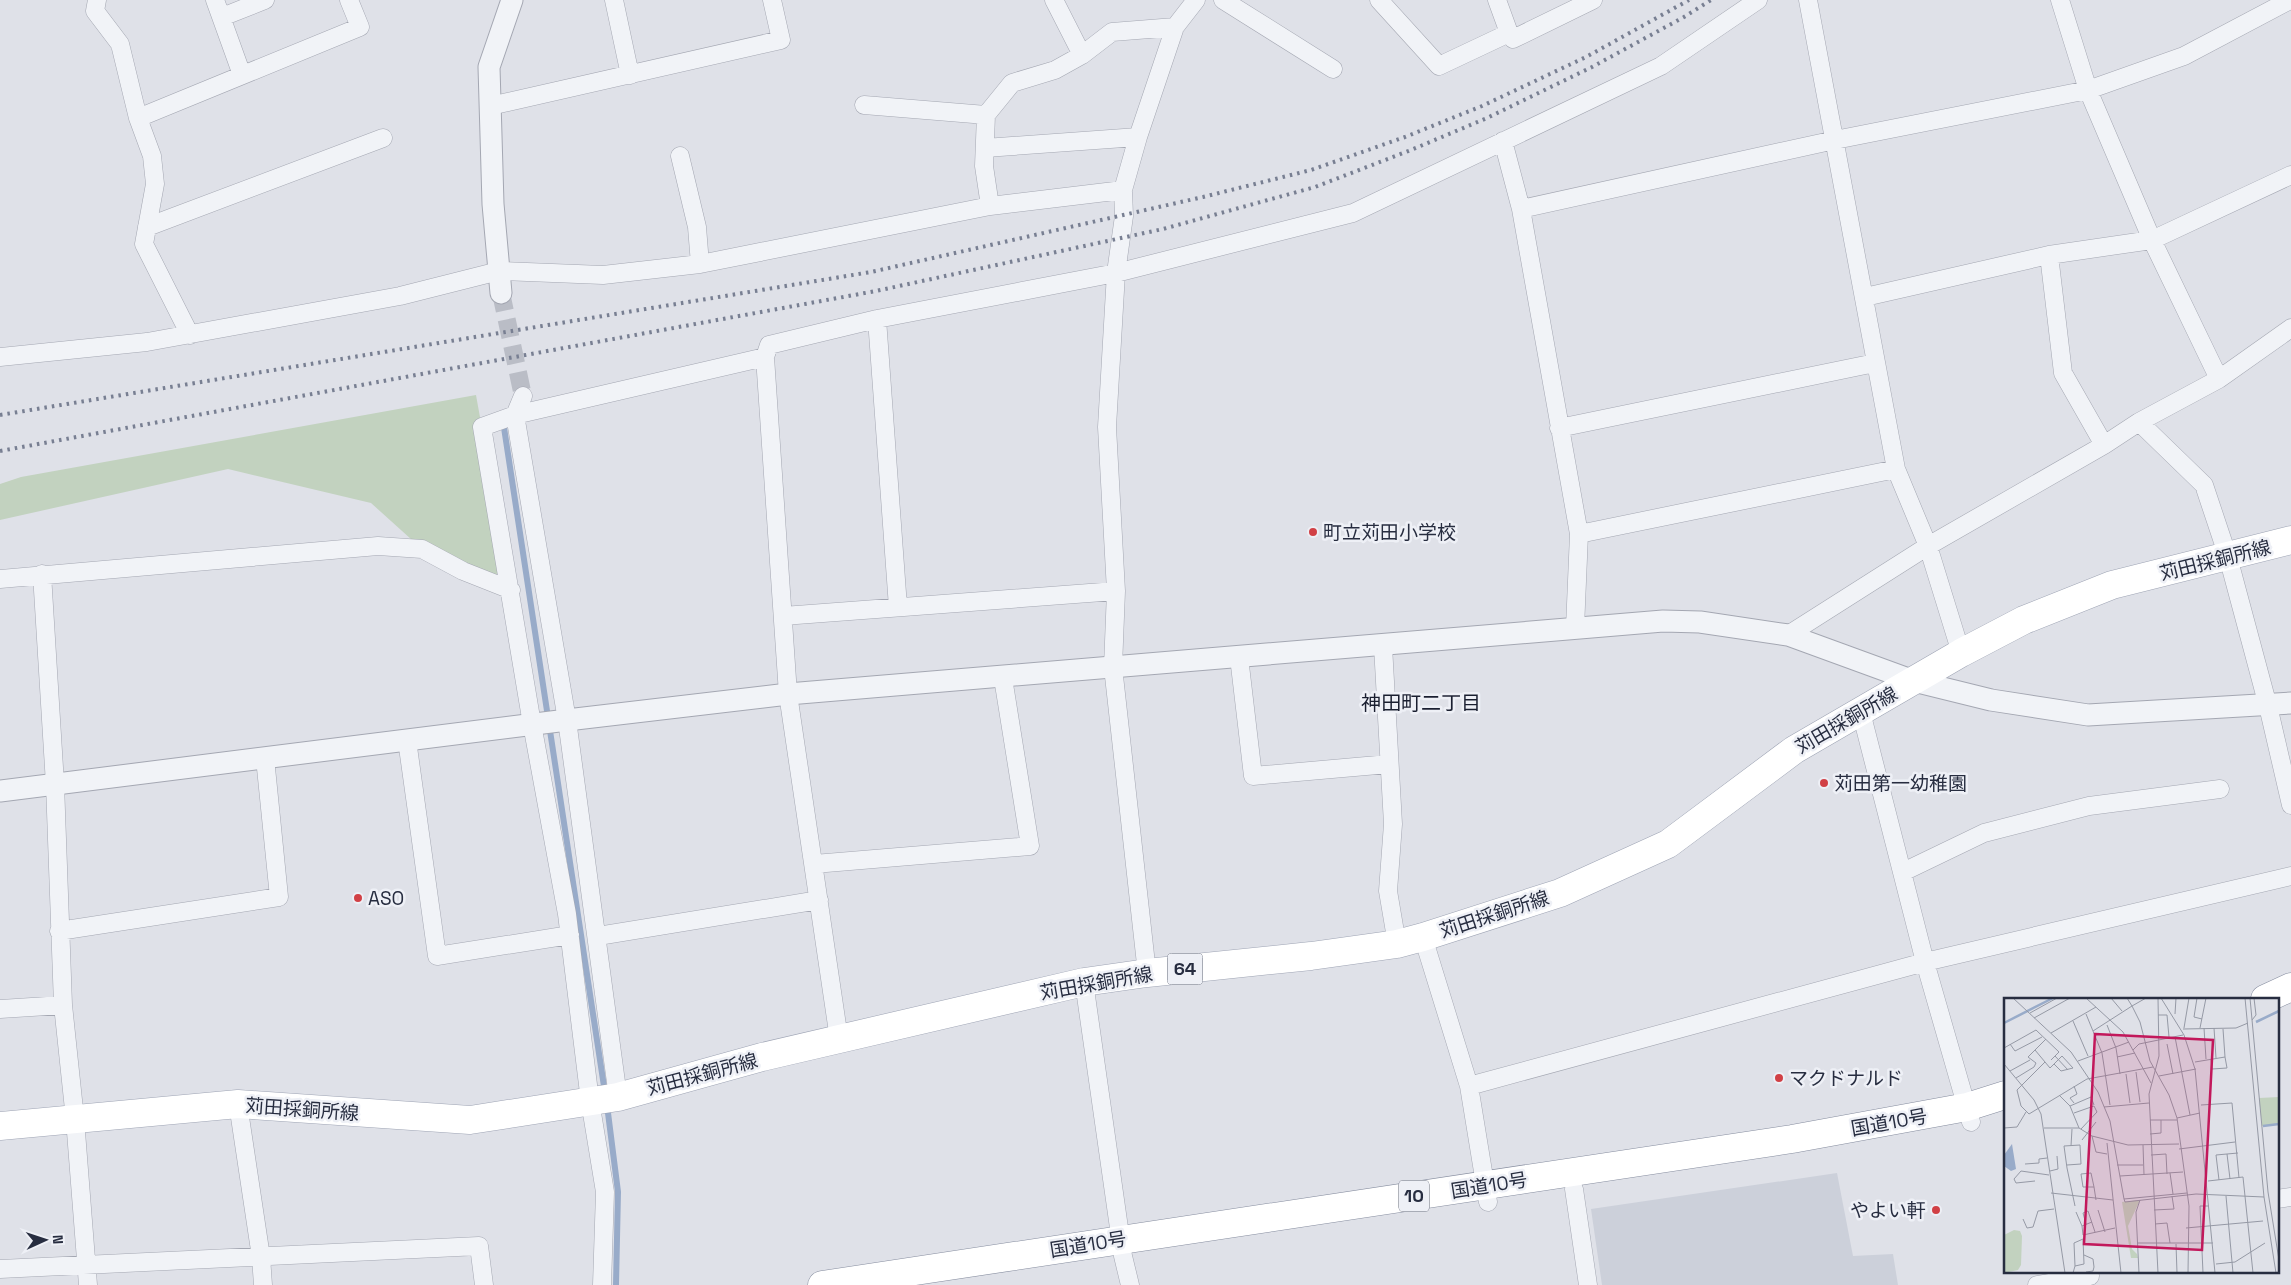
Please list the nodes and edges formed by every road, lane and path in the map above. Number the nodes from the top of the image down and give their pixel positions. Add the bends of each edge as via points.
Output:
1 (97, 0) edge
2 (215, 0) edge
3 (265, 0) edge
4 (349, 0) edge
5 (512, 0) edge
6 (614, 0) edge
7 (772, 0) edge
8 (1054, 0) edge
9 (1196, 0) edge
10 (1223, 0) edge
11 (1379, 0) edge
12 (1497, 0) edge
13 (1593, 0) edge
14 (1758, 0) edge
15 (1808, 0) edge
16 (2060, 0) edge
17 (2290, 0) edge
18 (222, 17) junction
19 (1174, 27) junction
20 (1510, 33) junction
21 (1082, 55) junction
22 (1333, 69) dead end
23 (242, 75) junction
24 (630, 75) junction
25 (2088, 90) junction
26 (864, 105) dead end
27 (490, 106) junction
28 (986, 115) junction
29 (138, 118) junction
30 (1138, 137) junction
31 (383, 138) dead end
32 (1835, 140) junction
33 (1503, 141) junction
34 (985, 148) junction
35 (680, 156) dead end
36 (2291, 175) edge
37 (1123, 190) junction
38 (990, 206) junction
39 (1521, 210) junction
40 (147, 227) junction
41 (2152, 240) junction
42 (2049, 255) junction
43 (700, 264) junction
44 (498, 271) junction
45 (1116, 273) junction
46 (501, 293) tunnel mouth
47 (1865, 296) junction
48 (877, 320) junction
49 (2291, 328) edge
50 (190, 335) junction
51 (0, 357) edge
52 (765, 358) junction
53 (1875, 363) junction
54 (2219, 379) junction
55 (523, 396) tunnel mouth
56 (515, 415) junction
57 (2139, 422) junction
58 (1559, 428) junction
59 (2104, 445) junction
60 (1896, 469) junction
61 (1579, 534) junction
62 (2291, 540) edge
63 (1928, 546) junction
64 (2228, 557) junction
65 (42, 574) junction
66 (0, 579) edge
67 (511, 590) junction
68 (1116, 591) junction
69 (898, 607) junction
70 (783, 616) junction
71 (1575, 628) junction
72 (1788, 634) junction
73 (1383, 646) junction
74 (1961, 653) junction
75 (1239, 657) junction
76 (1114, 667) junction
77 (1002, 678) junction
78 (1914, 681) junction
79 (788, 694) junction
80 (2291, 703) edge
81 (2268, 706) junction
82 (1861, 712) junction
83 (567, 720) junction
84 (532, 724) junction
85 (407, 740) junction
86 (265, 758) junction
87 (1390, 764) junction
88 (55, 784) junction
89 (2220, 789) dead end
90 (0, 791) edge
91 (2291, 805) edge
92 (814, 864) junction
93 (1903, 872) junction
94 (2291, 876) edge
95 (819, 900) junction
96 (59, 931) junction
97 (570, 935) junction
98 (598, 936) junction
99 (1423, 938) junction
100 (1397, 944) junction
101 (1925, 962) junction
102 (1147, 973) junction
103 (1084, 982) junction
104 (2291, 987) edge
105 (2267, 998) edge
106 (63, 1005) junction
107 (2291, 1007) edge
108 (0, 1009) edge
109 (2278, 1013) edge
110 (838, 1039) junction
111 (1469, 1086) junction
112 (2004, 1096) edge
113 (618, 1097) junction
114 (590, 1101) junction
115 (238, 1104) junction
116 (2004, 1112) edge
117 (1969, 1114) junction
118 (75, 1119) junction
119 (0, 1126) edge
120 (1574, 1189) junction
121 (1487, 1194) junction
122 (2291, 1198) edge
123 (2278, 1199) edge
124 (1122, 1247) junction
125 (261, 1257) junction
126 (86, 1263) junction
127 (0, 1269) edge
128 (2091, 1277) edge
129 (88, 1285) edge
130 (263, 1285) edge
131 (484, 1285) edge
132 (602, 1285) edge
133 (822, 1285) edge
134 (945, 1285) edge
135 (1130, 1285) edge
136 (1588, 1285) edge
137 (2037, 1285) edge

1 - 29 street via 95,11 120,44
2 - 18 street
3 - 18 street
4 - 23 street via 360,27
5 - 27 street via 489,67
6 - 24 street
7 - 24 street via 780,40
8 - 21 street
9 - 19 street
10 - 22 street
11 - 20 street via 1439,66
12 - 20 street
13 - 20 street via 1514,39
14 - 33 street via 1661,66
15 - 32 street
16 - 25 street
17 - 25 street via 2184,56
18 - 23 street
19 - 21 street via 1112,32
19 - 30 street
21 - 28 street via 1055,70 1012,84
23 - 29 street
24 - 27 street
25 - 32 street
25 - 41 street
26 - 28 street
27 - 44 street
28 - 34 street
29 - 40 street via 152,156 155,184
30 - 34 street
30 - 37 street
31 - 40 street
32 - 39 street
32 - 47 street
33 - 39 street
33 - 45 street via 1353,213
34 - 38 street via 984,166
35 - 43 street via 697,227
36 - 41 street
37 - 38 street
37 - 45 street via 1124,216
38 - 43 street
39 - 58 street
40 - 50 street via 144,244
41 - 42 street
41 - 54 street
42 - 47 street
42 - 59 street via 2063,374
43 - 44 street via 603,275
44 - 46 street
44 - 50 street via 400,296
45 - 48 street
45 - 68 street via 1106,427
47 - 53 street
48 - 52 street via 769,344
48 - 69 street
49 - 54 street
50 - 51 street
52 - 56 street
52 - 70 street
53 - 58 street
53 - 60 street
54 - 57 street
55 - 56 street
56 - 67 street via 482,428
56 - 83 street
57 - 59 street
57 - 64 street via 2204,485
58 - 61 street
59 - 63 street
60 - 61 street
60 - 63 street
61 - 71 street
62 - 64 main road, 苅田採銅所線 / 64
63 - 72 street
63 - 74 street
64 - 74 main road, 苅田採銅所線 / 64 via 2112,585 2024,620
64 - 81 street
65 - 66 street
65 - 67 street via 378,546 422,549 463,571
65 - 88 street
67 - 84 street
68 - 69 street
68 - 76 street
69 - 70 street
70 - 79 street
71 - 72 street via 1663,621 1700,622
71 - 73 street
72 - 78 street
73 - 75 street
73 - 87 street
74 - 78 main road, 苅田採銅所線 / 64
75 - 76 street
75 - 87 street via 1253,776
76 - 77 street
76 - 102 street
77 - 79 street
77 - 92 street via 1030,846
78 - 81 street via 1991,700 2088,715
78 - 82 main road, 苅田採銅所線 / 64
79 - 83 street
79 - 92 street
80 - 81 street
81 - 91 street
82 - 93 street
82 - 99 main road, 苅田採銅所線 / 64 via 1794,750 1668,844 1560,893
83 - 84 street
83 - 98 street
84 - 85 street
84 - 97 street
85 - 86 street
85 - 97 street via 437,956
86 - 88 street
86 - 96 street via 279,896
87 - 100 street via 1393,824 1388,891
88 - 90 street
88 - 96 street
89 - 93 street via 2089,806 1984,833
92 - 95 street
93 - 101 street
94 - 101 street
95 - 98 street
95 - 110 street
96 - 106 street
97 - 114 street
98 - 113 street
99 - 100 main road, 苅田採銅所線 / 64
99 - 111 street
100 - 102 main road, 苅田採銅所線 / 64
101 - 111 street
101 - 117 street
102 - 103 main road, 苅田採銅所線 / 64
103 - 110 main road, 苅田採銅所線 / 64
103 - 124 street
104 - 105 main road
106 - 108 street
106 - 118 street
107 - 109 main road
110 - 113 main road, 苅田採銅所線 / 64
111 - 121 street
112 - 117 main road, 国道10号 / 10
113 - 114 main road, 苅田採銅所線 / 64
114 - 115 main road, 苅田採銅所線 / 64 via 470,1120
114 - 132 street via 605,1192
115 - 118 main road, 苅田採銅所線 / 64
115 - 125 street
116 - 117 main road, 国道10号 / 10
117 - 120 main road, 国道10号 / 10 via 1781,1159
117 - 121 main road, 国道10号 / 10 via 1792,1139
118 - 119 main road, 苅田採銅所線 / 64
118 - 126 street
120 - 121 main road, 国道10号 / 10
120 - 136 street
121 - 124 main road, 国道10号 / 10
122 - 123 street
124 - 133 main road, 国道10号 / 10
124 - 134 main road, 国道10号 / 10
124 - 135 street
125 - 126 street
125 - 130 street
125 - 131 street via 479,1246
126 - 127 street
126 - 129 street
128 - 137 street

